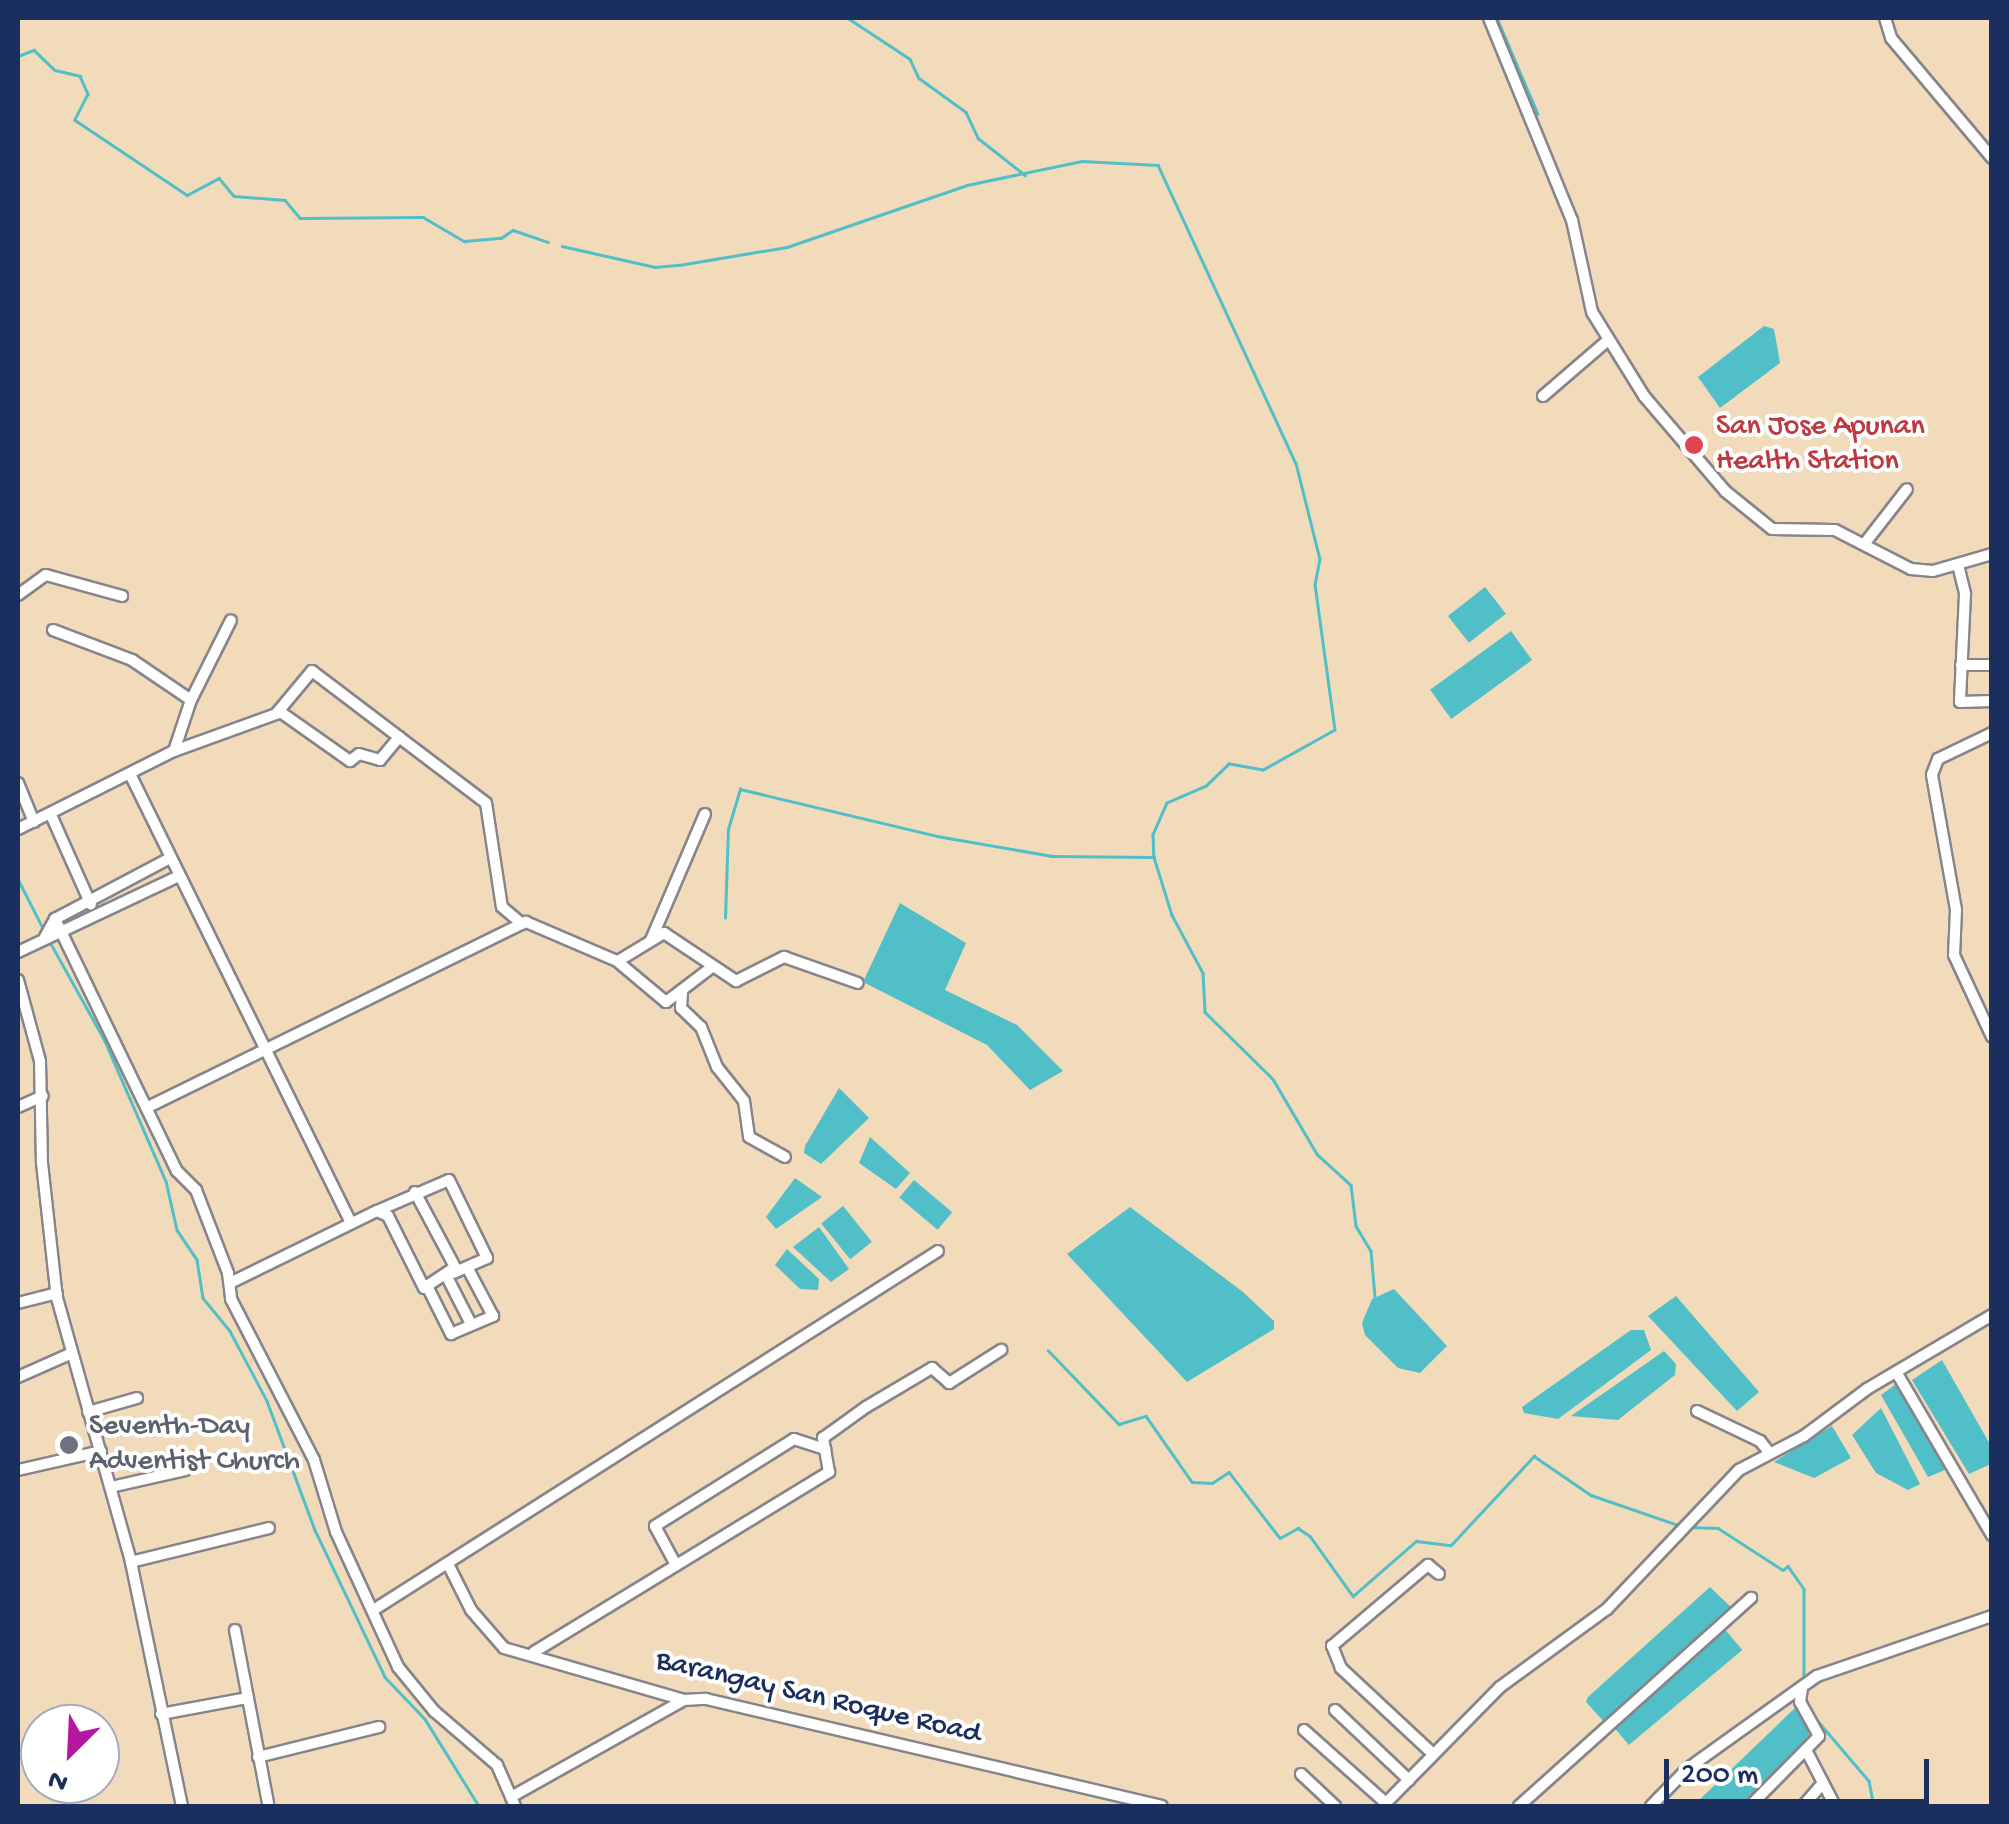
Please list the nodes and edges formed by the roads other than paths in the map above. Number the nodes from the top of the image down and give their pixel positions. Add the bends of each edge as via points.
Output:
1 (1489, 18) edge
2 (1885, 18) edge
3 (1992, 158) edge
4 (1607, 341) junction
5 (1542, 396) dead end
6 (1907, 489) dead end
7 (1865, 543) junction
8 (1992, 554) edge
9 (1958, 565) junction
10 (18, 595) edge
11 (122, 596) dead end
12 (231, 620) dead end
13 (53, 630) dead end
14 (1961, 665) junction
15 (1992, 665) edge
16 (191, 700) junction
17 (1992, 701) edge
18 (279, 711) junction
19 (1992, 733) edge
20 (399, 737) junction
21 (174, 751) junction
22 (130, 774) junction
23 (18, 783) edge
24 (704, 814) dead end
25 (51, 815) junction
26 (34, 822) junction
27 (18, 829) edge
28 (170, 858) junction
29 (180, 876) junction
30 (89, 900) junction
31 (95, 914) junction
32 (56, 919) junction
33 (522, 924) junction
34 (62, 934) junction
35 (45, 938) junction
36 (651, 942) junction
37 (18, 952) edge
38 (617, 961) junction
39 (712, 967) junction
40 (18, 980) edge
41 (858, 983) dead end
42 (682, 992) junction
43 (1992, 1037) edge
44 (264, 1050) junction
45 (43, 1096) junction
46 (18, 1107) edge
47 (148, 1107) junction
48 (786, 1157) dead end
49 (415, 1192) junction
50 (377, 1211) junction
51 (351, 1223) junction
52 (938, 1251) dead end
53 (468, 1267) junction
54 (450, 1275) junction
55 (230, 1283) junction
56 (427, 1286) junction
57 (57, 1293) junction
58 (18, 1304) edge
59 (1992, 1315) edge
60 (470, 1324) junction
61 (1001, 1350) dead end
62 (70, 1354) junction
63 (1898, 1375) junction
64 (18, 1377) edge
65 (137, 1398) dead end
66 (88, 1412) junction
67 (1697, 1412) dead end
68 (824, 1449) junction
69 (101, 1451) junction
70 (1769, 1452) junction
71 (18, 1470) edge
72 (185, 1470) dead end
73 (111, 1487) junction
74 (270, 1528) dead end
75 (1992, 1535) edge
76 (131, 1562) junction
77 (448, 1564) junction
78 (676, 1565) junction
79 (1439, 1574) dead end
80 (1750, 1598) dead end
81 (375, 1609) junction
82 (1992, 1616) edge
83 (235, 1630) dead end
84 (534, 1652) junction
85 (1802, 1687) junction
86 (247, 1698) junction
87 (684, 1700) junction
88 (1335, 1710) dead end
89 (161, 1714) junction
90 (378, 1727) dead end
91 (1304, 1730) dead end
92 (1806, 1750) junction
93 (1432, 1753) junction
94 (258, 1756) junction
95 (1301, 1774) dead end
96 (1409, 1780) junction
97 (1823, 1783) junction
98 (513, 1802) edge
99 (1131, 1803) edge
100 (268, 1804) dead end
101 (1384, 1805) edge
102 (182, 1806) edge
103 (1162, 1806) edge
104 (1335, 1806) edge
105 (1519, 1806) edge
106 (1651, 1806) edge
107 (1750, 1806) edge
108 (1803, 1806) edge
109 (1835, 1806) edge

1 - 4 street via 1572,220 1584,288
2 - 3 street via 1891,38
4 - 5 street
4 - 7 street via 1670,430 1748,514 1785,532 1835,530
6 - 7 street
7 - 9 street via 1911,568
8 - 9 street
9 - 14 street via 1964,594
10 - 11 street via 46,575
12 - 16 street
13 - 16 street via 132,660
14 - 15 street
14 - 17 street via 1960,702
16 - 21 street
18 - 20 street via 350,760 360,754 380,760
18 - 20 street via 312,671
18 - 21 street
19 - 43 street via 1938,759 1932,774 1956,910 1954,955
20 - 33 street via 486,803 502,907
21 - 22 street
22 - 25 street
22 - 28 street
23 - 26 street
24 - 36 street
25 - 26 street
25 - 30 street
26 - 27 street
28 - 29 street
28 - 30 street
29 - 31 street
29 - 44 street
30 - 31 street
30 - 32 street
31 - 34 street
32 - 34 street
32 - 35 street
33 - 38 street via 537,922 583,950
33 - 44 street
34 - 35 street
34 - 47 street
35 - 37 street
36 - 38 street via 633,958
36 - 39 street via 664,933
38 - 42 street via 666,1002
39 - 41 street via 746,980 784,957
39 - 42 street
40 - 45 street
42 - 48 street via 681,1008 701,1027 716,1068 744,1101 750,1137
44 - 47 street
44 - 51 street
45 - 46 street
45 - 57 street via 42,1164
47 - 55 street via 178,1171 196,1190
49 - 50 street
49 - 53 street via 440,1180 452,1184 488,1258
49 - 54 street
50 - 51 street
50 - 56 street via 388,1216 421,1287
51 - 55 street
52 - 77 street
53 - 54 street
53 - 60 street via 493,1316
54 - 56 street
54 - 60 street
55 - 81 street via 231,1298 314,1460 336,1532
56 - 60 street via 451,1334
57 - 58 street
57 - 62 street
59 - 63 street
61 - 68 street via 949,1383 932,1368 822,1438
62 - 64 street
62 - 66 street
63 - 70 street
63 - 75 street
65 - 66 street
66 - 69 street
67 - 70 street via 1760,1441
68 - 78 street via 829,1472
68 - 78 street via 794,1439 655,1526
69 - 71 street
69 - 73 street
70 - 93 street via 1739,1470 1607,1609 1526,1665
72 - 73 street
73 - 76 street
74 - 76 street
76 - 89 street
77 - 81 street
77 - 84 street, Barangay San Roque Road via 472,1610 504,1648
78 - 84 street
79 - 93 street via 1428,1565 1332,1646 1341,1668
80 - 105 street
81 - 98 street via 398,1667 434,1711 498,1764
82 - 85 street via 1862,1658
83 - 86 street
84 - 87 street, Barangay San Roque Road
85 - 92 street via 1800,1702 1819,1736
85 - 106 street via 1688,1769
86 - 89 street
86 - 94 street
87 - 98 street
87 - 99 street, Barangay San Roque Road via 706,1699
88 - 96 street
89 - 102 street
90 - 94 street
91 - 101 street
92 - 97 street
92 - 107 street
93 - 96 street
94 - 100 street
95 - 104 street
96 - 101 street
97 - 108 street
97 - 109 street
99 - 103 street, Barangay San Roque Road

